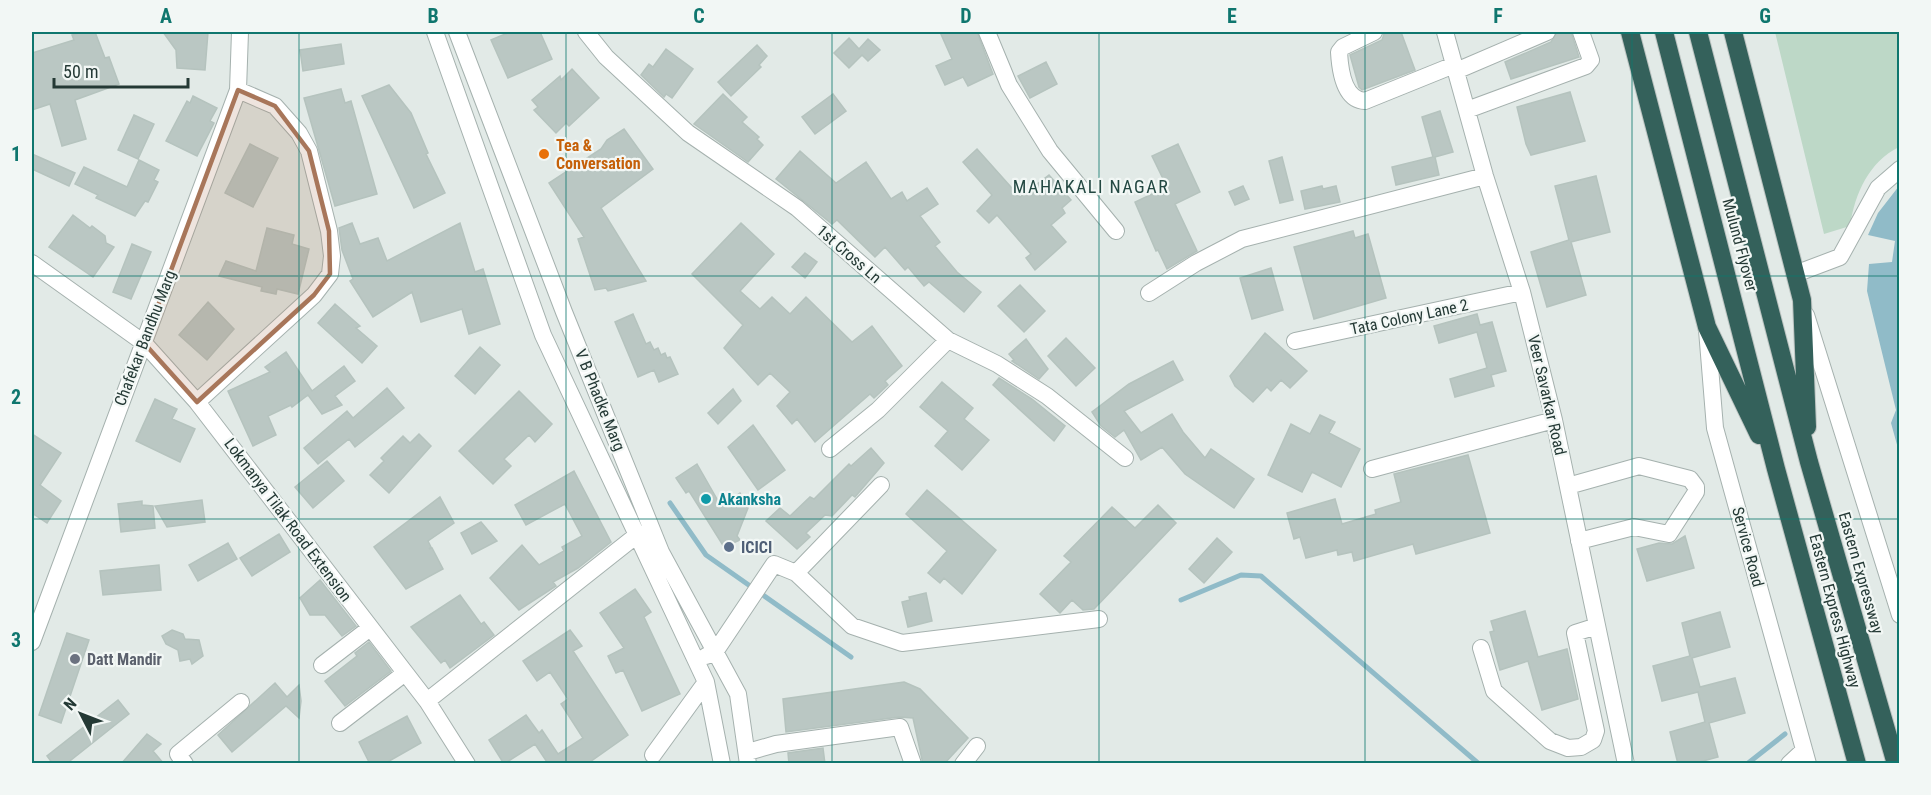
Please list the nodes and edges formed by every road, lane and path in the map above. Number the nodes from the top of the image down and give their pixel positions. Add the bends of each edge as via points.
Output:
1 (240, 32) edge
2 (435, 32) edge
3 (457, 32) edge
4 (586, 32) edge
5 (987, 32) edge
6 (1374, 32) edge
7 (1445, 32) edge
8 (1547, 32) edge
9 (1581, 32) edge
10 (1630, 32) edge
11 (1664, 32) edge
12 (1698, 32) edge
13 (1732, 32) edge
14 (1455, 68) junction
15 (238, 90) junction
16 (1467, 110) junction
17 (1899, 169) edge
18 (1485, 176) junction
19 (1116, 231) dead end
20 (32, 264) edge
21 (1795, 274) junction
22 (1522, 292) junction
23 (1149, 293) dead end
24 (1802, 300) junction
25 (1707, 327) junction
26 (948, 340) junction
27 (1295, 341) dead end
28 (144, 343) junction
29 (197, 402) junction
30 (1554, 420) junction
31 (830, 449) dead end
32 (1125, 458) dead end
33 (1809, 462) junction
34 (1372, 469) dead end
35 (1776, 469) junction
36 (881, 485) dead end
37 (1568, 486) junction
38 (645, 533) junction
39 (1580, 541) junction
40 (796, 573) junction
41 (1899, 615) edge
42 (1099, 619) dead end
43 (1597, 626) junction
44 (370, 628) junction
45 (32, 642) edge
46 (1480, 648) dead end
47 (1602, 648) junction
48 (714, 652) junction
49 (1579, 652) junction
50 (696, 659) junction
51 (322, 665) dead end
52 (405, 673) junction
53 (1608, 680) junction
54 (706, 682) junction
55 (1585, 685) junction
56 (427, 701) junction
57 (241, 702) dead end
58 (340, 723) dead end
59 (977, 746) dead end
60 (653, 755) dead end
61 (1806, 757) edge
62 (748, 758) edge
63 (185, 764) edge
64 (467, 764) edge
65 (722, 764) edge
66 (913, 764) edge
67 (963, 764) edge
68 (1626, 764) edge
69 (1789, 764) edge
70 (1857, 764) edge
71 (1896, 764) edge

1 - 15 street, Chafekar Bandhu Marg
2 - 38 street, V B Phadke Marg via 543,335
3 - 38 street, V B Phadke Marg
4 - 26 street, 1st Cross Ln via 606,57 688,133 797,208
5 - 19 street via 1009,85 1050,151
6 - 14 street via 1339,52 1349,93 1357,101
7 - 14 street, Veer Savarkar Road
8 - 14 street
9 - 16 street via 1590,60 1587,66
10 - 25 highway
11 - 35 highway, Mulund Flyover
12 - 33 highway, Mulund Flyover
13 - 21 highway
14 - 16 street, Veer Savarkar Road
15 - 28 street, Chafekar Bandhu Marg
15 - 29 street via 275,106 309,151 329,231 330,274 314,295
16 - 18 street, Veer Savarkar Road
17 - 21 street via 1878,188 1840,257
18 - 22 street, Veer Savarkar Road
18 - 23 street via 1242,239
20 - 28 street, Lokmanya Tilak Road Extension
21 - 24 highway
22 - 27 street, Tata Colony Lane 2
22 - 30 street, Veer Savarkar Road
24 - 33 highway
24 - 41 street
25 - 35 highway
25 - 61 street, Service Road via 1715,428
26 - 31 street via 878,410
26 - 32 street, 1st Cross Ln via 997,364 1047,396
28 - 29 street, Lokmanya Tilak Road Extension
28 - 45 street, Chafekar Bandhu Marg
29 - 44 street, Lokmanya Tilak Road Extension
30 - 34 street
30 - 37 street, Veer Savarkar Road
33 - 71 highway, Eastern Expressway
35 - 70 highway, Eastern Express Highway
36 - 40 street
37 - 39 street, Veer Savarkar Road
37 - 39 street via 1639,466 1690,479 1696,487 1669,534 1634,527
38 - 48 street, V B Phadke Marg
38 - 50 street, V B Phadke Marg
38 - 56 street
39 - 43 street, Veer Savarkar Road
40 - 42 street via 852,626 902,643
40 - 48 street via 774,564
43 - 47 street, Veer Savarkar Road
43 - 49 street via 1575,633
44 - 51 street
44 - 52 street, Lokmanya Tilak Road Extension
46 - 55 street via 1494,691 1550,741 1568,748 1581,747 1596,736
47 - 49 street
47 - 53 street, Veer Savarkar Road
48 - 50 street
48 - 62 street, V B Phadke Marg via 738,694
49 - 55 street
50 - 54 street, V B Phadke Marg
52 - 56 street, Lokmanya Tilak Road Extension
52 - 58 street
53 - 55 street
53 - 68 street, Veer Savarkar Road
54 - 60 street
54 - 65 street, V B Phadke Marg
56 - 64 street, Lokmanya Tilak Road Extension
57 - 63 street via 178,754
59 - 67 street
61 - 69 street
62 - 66 street via 776,744 900,727

